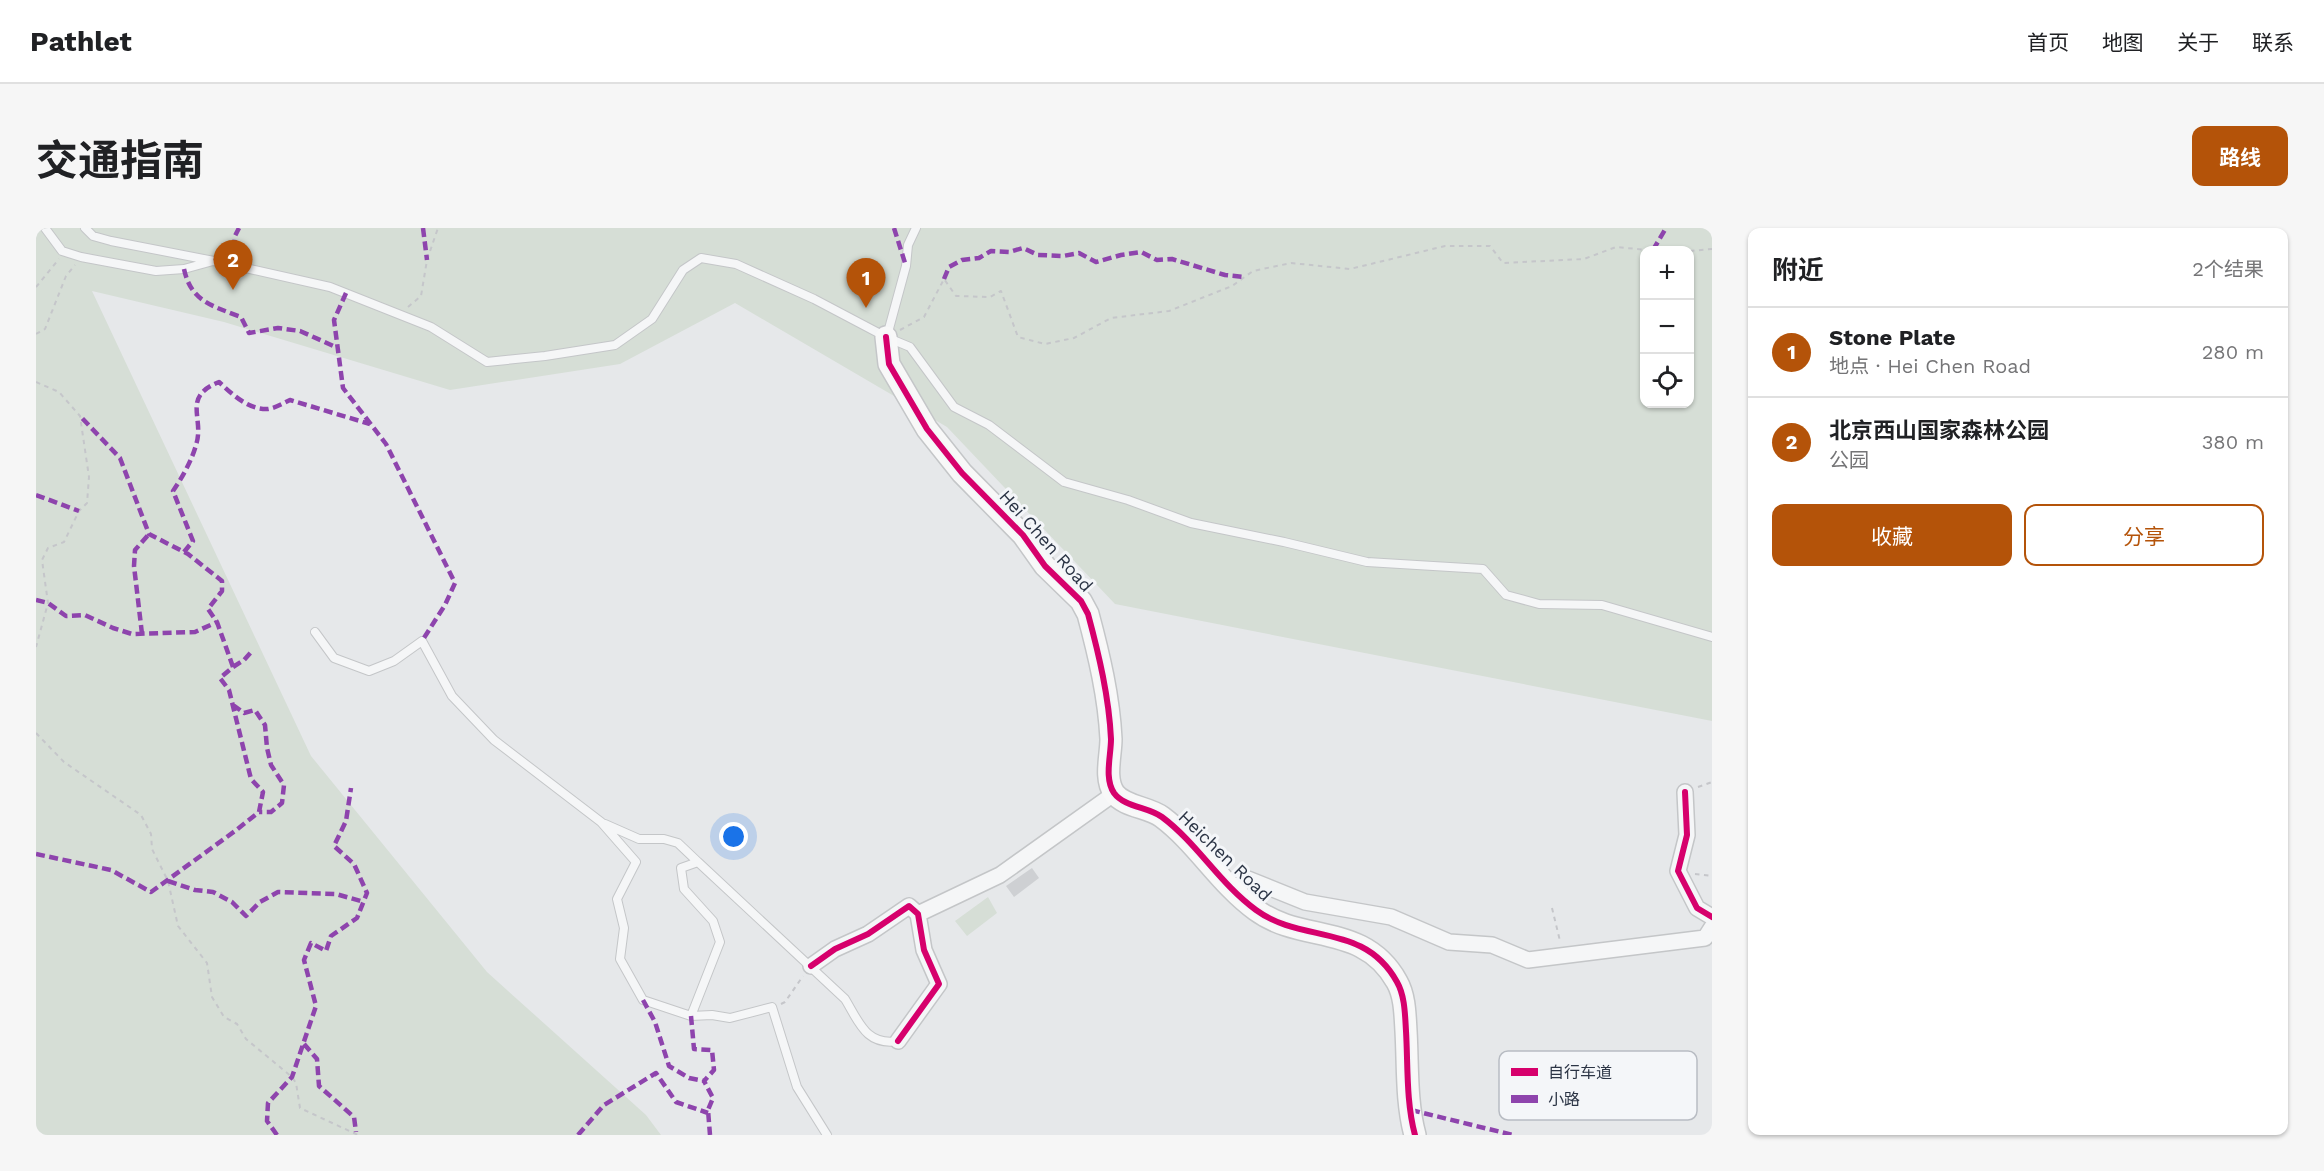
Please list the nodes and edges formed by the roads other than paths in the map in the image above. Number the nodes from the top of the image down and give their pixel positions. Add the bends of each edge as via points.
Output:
1 (45, 228) edge
2 (85, 228) edge
3 (916, 228) edge
4 (214, 261) junction
5 (886, 338) junction
6 (315, 632) dead end
7 (1712, 637) edge
8 (1685, 792) dead end
9 (1114, 793) junction
10 (601, 822) junction
11 (698, 862) junction
12 (1233, 889) junction
13 (918, 914) junction
14 (1712, 917) edge
15 (1712, 927) edge
16 (811, 966) junction
17 (691, 1016) junction
18 (898, 1041) joint
19 (827, 1135) edge
20 (1415, 1135) edge

1 - 4 lane via 62,251 81,257 156,271
2 - 4 lane via 93,236 111,241
3 - 5 lane via 908,245
4 - 5 lane via 330,287 431,327 487,363 615,345 651,319 683,270 701,258 736,264 814,299
5 - 7 lane via 910,347 954,407 989,425 1064,482 1191,523 1367,562 1483,569 1506,595 1539,604 1602,605
5 - 9 street, Hei Chen Road via 889,364 927,429 962,473 1023,535 1045,566 1082,601 1109,706 1109,778
6 - 10 lane via 334,658 369,671 394,661 422,641 452,696 494,740
8 - 14 street via 1687,835 1678,871 1697,908
9 - 12 street, Heichen Road via 1154,811 1176,827
9 - 13 street via 1000,875
10 - 11 lane via 639,839 678,843
10 - 17 lane via 636,862 617,899 624,928 620,959 643,1000
11 - 16 lane
11 - 17 lane via 681,868 684,889 713,921 720,942
12 - 15 street via 1248,879 1305,902 1391,916 1449,942 1492,945 1528,960 1705,938
12 - 20 street, Heichen Road via 1256,910 1280,922 1354,942 1373,952 1388,968 1404,1005
13 - 16 street via 909,906
13 - 18 street via 924,950 939,984
16 - 18 lane via 845,999 874,1039
17 - 19 lane via 730,1018 772,1006 797,1087

